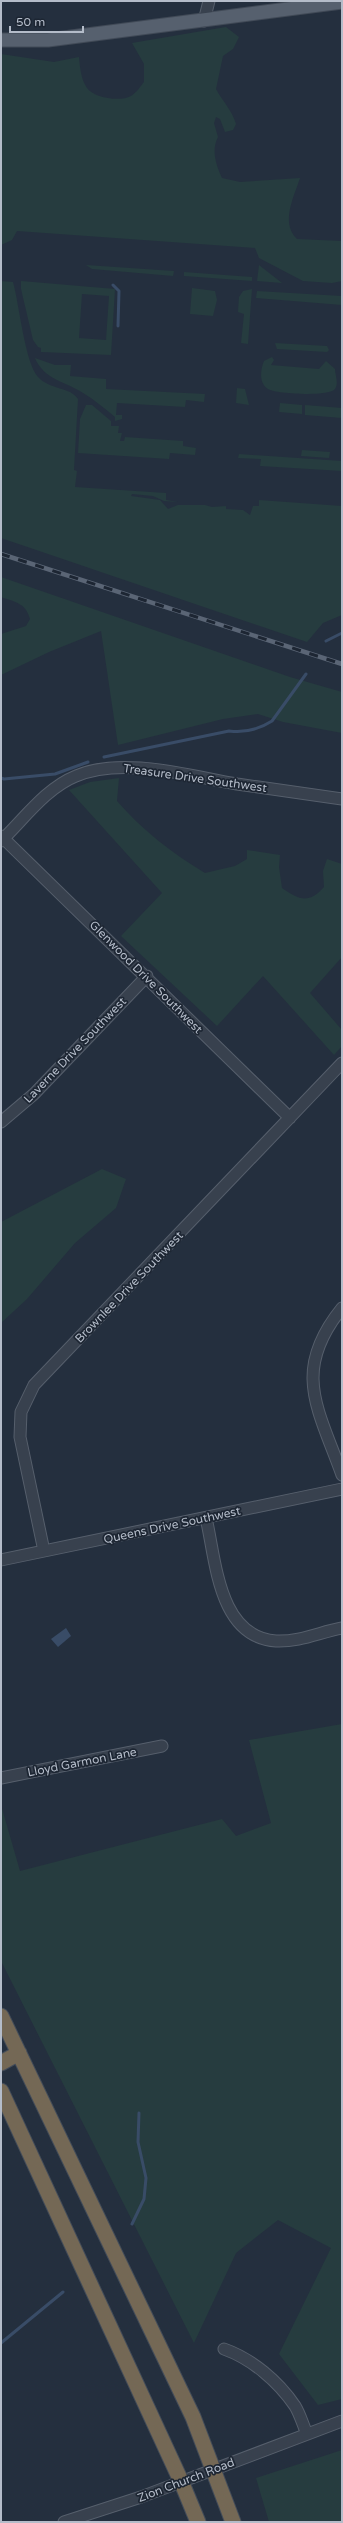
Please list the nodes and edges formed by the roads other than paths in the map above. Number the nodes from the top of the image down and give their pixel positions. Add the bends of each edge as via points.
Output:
1 (209, 1) edge
2 (342, 2) edge
3 (204, 21) junction
4 (1, 40) edge
5 (342, 799) edge
6 (2, 838) edge
7 (147, 976) junction
8 (342, 1063) edge
9 (290, 1118) junction
10 (1, 1122) edge
11 (342, 1308) edge
12 (342, 1475) edge
13 (342, 1489) edge
14 (206, 1518) junction
15 (44, 1551) junction
16 (1, 1560) edge
17 (342, 1628) edge
18 (162, 1746) dead end
19 (1, 1778) edge
20 (1, 2016) edge
21 (19, 2053) junction
22 (1, 2063) edge
23 (1, 2091) edge
24 (224, 2349) dead end
25 (342, 2421) edge
26 (307, 2434) junction
27 (213, 2470) junction
28 (181, 2481) junction
29 (64, 2522) edge
30 (198, 2522) edge
31 (233, 2522) edge

1 - 3 street
2 - 3 main road
3 - 4 main road via 48,40
5 - 6 street, Treasure Drive Southwest via 158,771 117,768 91,771 76,776 58,787
6 - 7 street, Glenwood Drive Southwest
7 - 9 street, Glenwood Drive Southwest
7 - 10 street, Laverne Drive Southwest via 34,1094
8 - 9 street, Brownlee Drive Southwest
9 - 15 street, Brownlee Drive Southwest via 34,1385 26,1398 21,1412 20,1437
11 - 12 street via 321,1338 312,1374 318,1409
13 - 14 street, Queens Drive Southwest
14 - 15 street, Queens Drive Southwest
14 - 17 street via 226,1605 237,1621 251,1632 276,1640 309,1638
15 - 16 street, Queens Drive Southwest
18 - 19 street, Lloyd Garmon Lane
20 - 21 highway
21 - 22 highway
21 - 27 highway via 190,2409
23 - 28 highway
24 - 26 street via 243,2356 269,2376 295,2406
25 - 26 street, Zion Church Road
26 - 27 street, Zion Church Road
27 - 28 street, Zion Church Road
27 - 31 highway
28 - 29 street, Zion Church Road
28 - 30 highway

